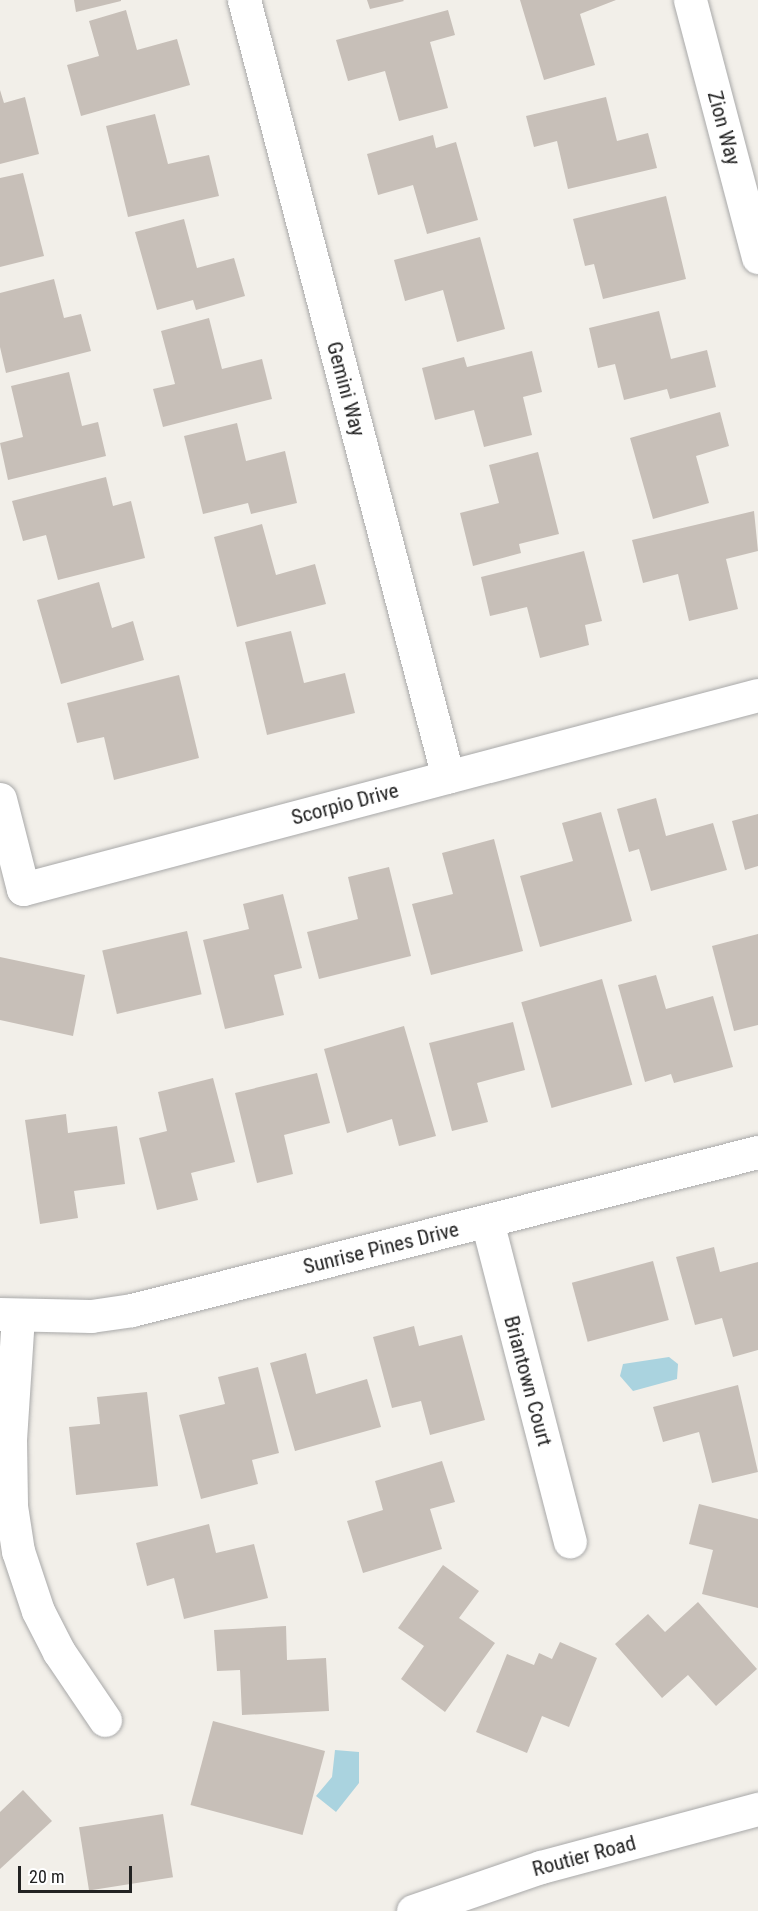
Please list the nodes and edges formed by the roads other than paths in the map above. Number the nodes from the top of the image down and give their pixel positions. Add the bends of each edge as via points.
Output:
1 (244, 0) edge
2 (690, 0) edge
3 (758, 257) edge
4 (758, 695) edge
5 (448, 777) junction
6 (0, 799) edge
7 (758, 1152) edge
8 (487, 1221) junction
9 (9, 1315) edge
10 (570, 1541) dead end
11 (105, 1720) dead end
12 (758, 1809) edge
13 (413, 1911) edge

1 - 5 street, Gemini Way
2 - 3 street, Zion Way
4 - 5 street, Scorpio Drive
5 - 6 street, Scorpio Drive via 23,890
7 - 8 street, Sunrise Pines Drive
8 - 9 street, Sunrise Pines Drive via 132,1310
8 - 10 street, Briantown Court
9 - 11 street via 11,1506 18,1551 38,1611 59,1652
12 - 13 street, Routier Road via 541,1867

